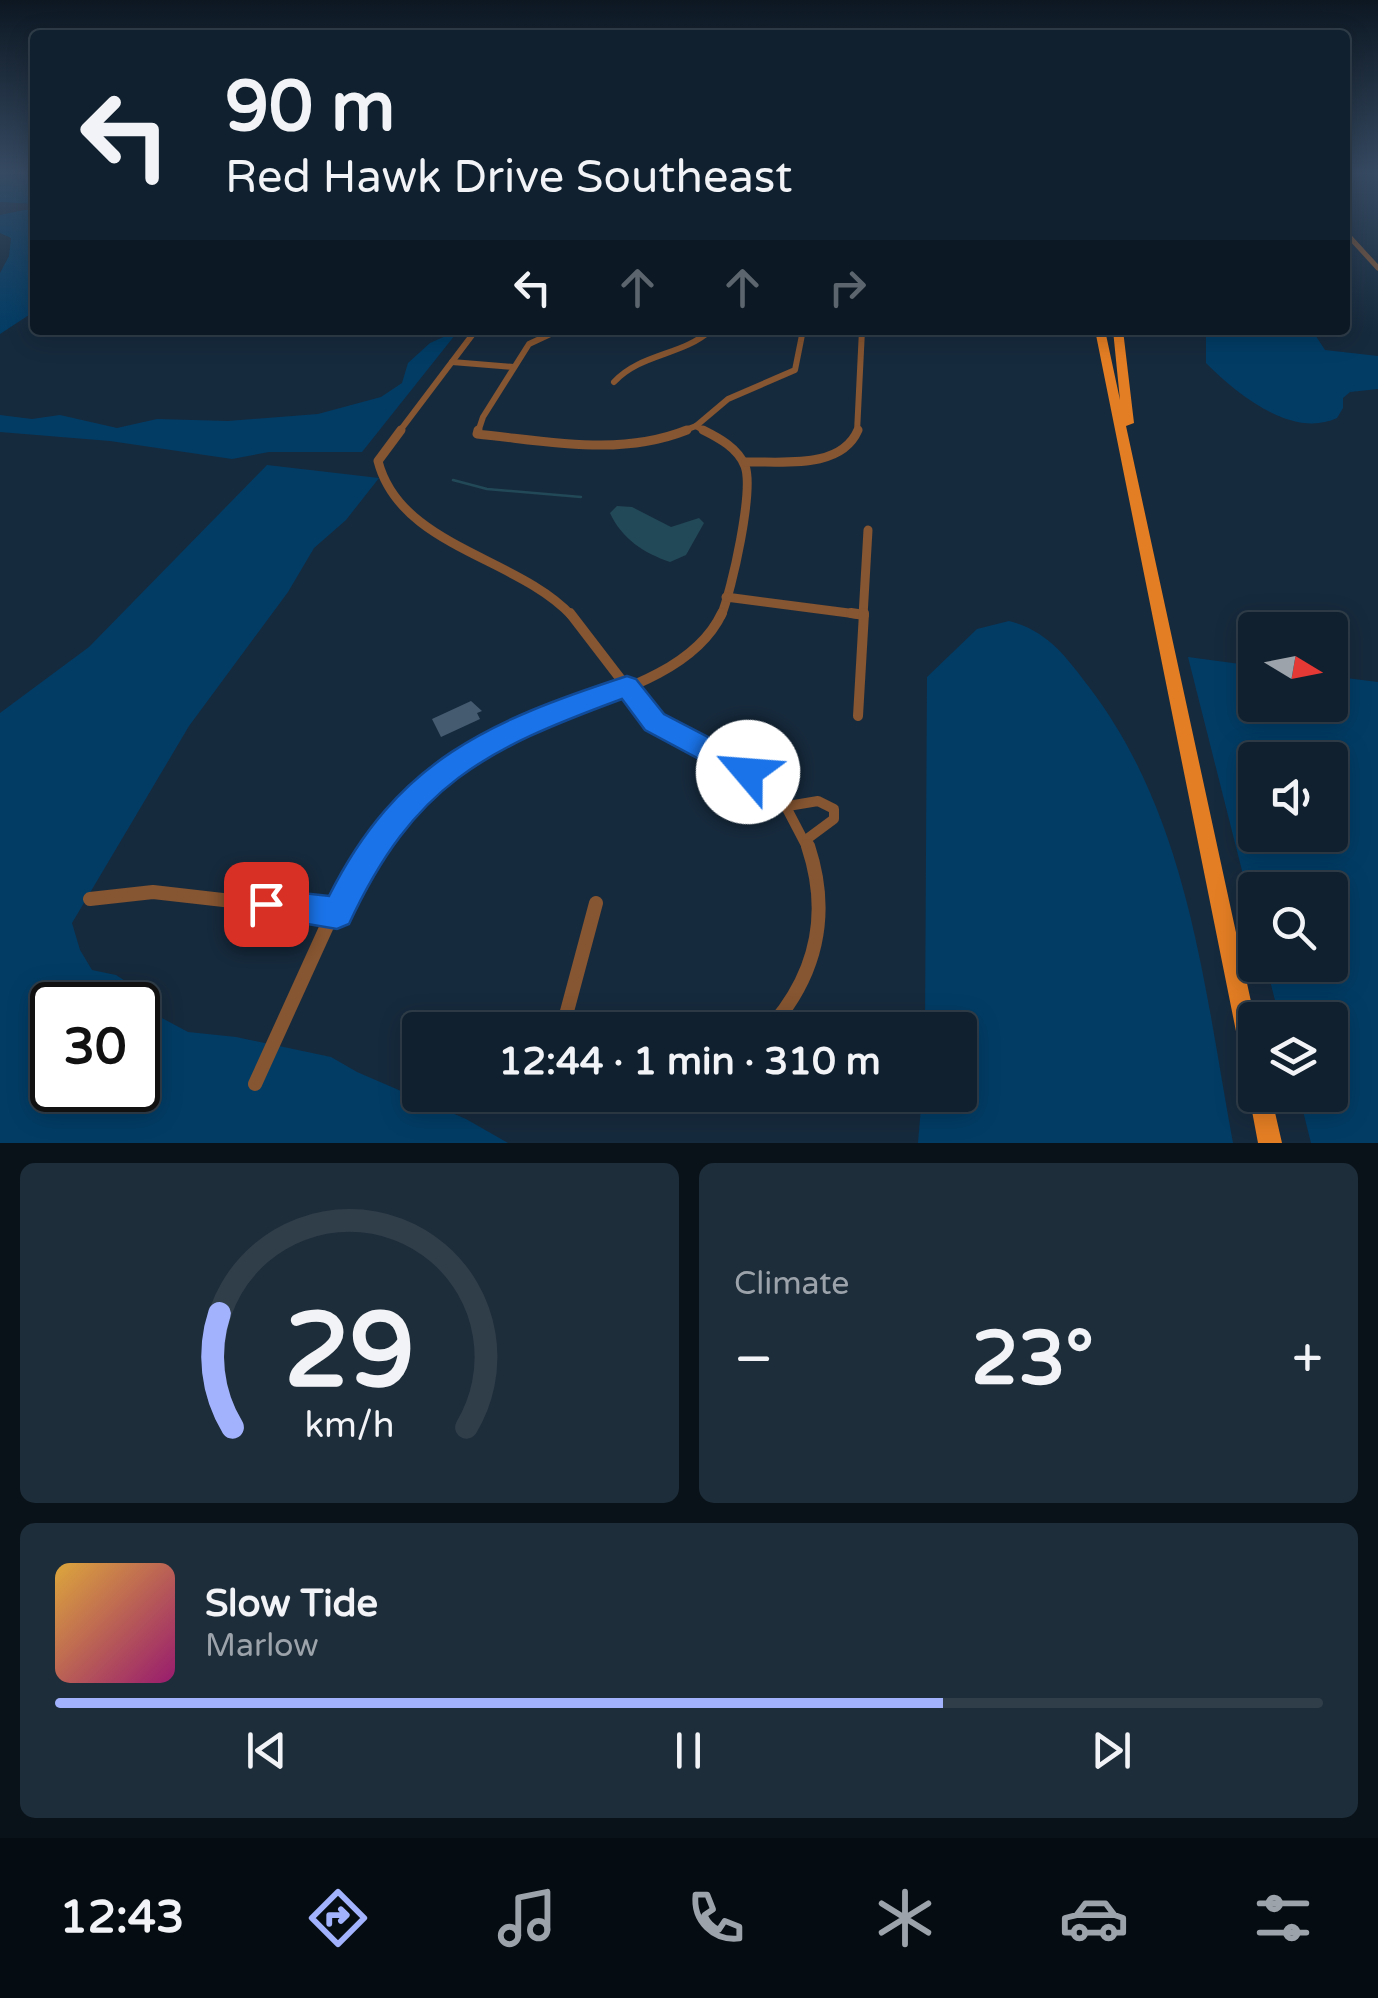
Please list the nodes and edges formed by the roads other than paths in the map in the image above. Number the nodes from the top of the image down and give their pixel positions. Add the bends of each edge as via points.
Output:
1 (1350, 237) edge
2 (1378, 268) edge
3 (472, 335) edge
4 (548, 335) edge
5 (706, 335) edge
6 (802, 335) edge
7 (862, 335) edge
8 (1101, 335) edge
9 (1118, 335) edge
10 (452, 362) junction
11 (514, 368) junction
12 (614, 382) dead end
13 (696, 426) junction
14 (746, 462) junction
15 (1130, 469) junction
16 (868, 530) dead end
17 (726, 597) junction
18 (864, 615) junction
19 (627, 686) junction
20 (858, 716) dead end
21 (788, 806) junction
22 (807, 839) junction
23 (90, 898) dead end
24 (596, 903) dead end
25 (337, 913) junction
26 (1241, 1002) edge
27 (567, 1012) edge
28 (787, 1012) edge
29 (255, 1084) dead end
30 (1264, 1112) edge
31 (1270, 1143) edge

1 - 2 street
3 - 10 street
4 - 11 street via 529,344
5 - 12 street via 632,365
6 - 13 street via 795,370 728,398
7 - 14 street via 852,444 821,457
8 - 15 main road
9 - 15 main road
10 - 11 street
10 - 19 street via 378,462 382,478 412,514 551,596
11 - 13 street via 477,434 618,447 656,442
13 - 14 street
14 - 17 street via 750,483
15 - 26 main road
16 - 18 street
17 - 18 street
17 - 19 street via 714,630 701,643
18 - 20 street
19 - 21 street via 654,722 748,772
19 - 25 street via 518,726 455,761 398,814
21 - 22 street
21 - 22 street via 816,801 834,809 834,819
22 - 28 street via 816,863 817,938 805,981
23 - 25 street via 153,892
24 - 27 street
25 - 29 street
30 - 31 main road

